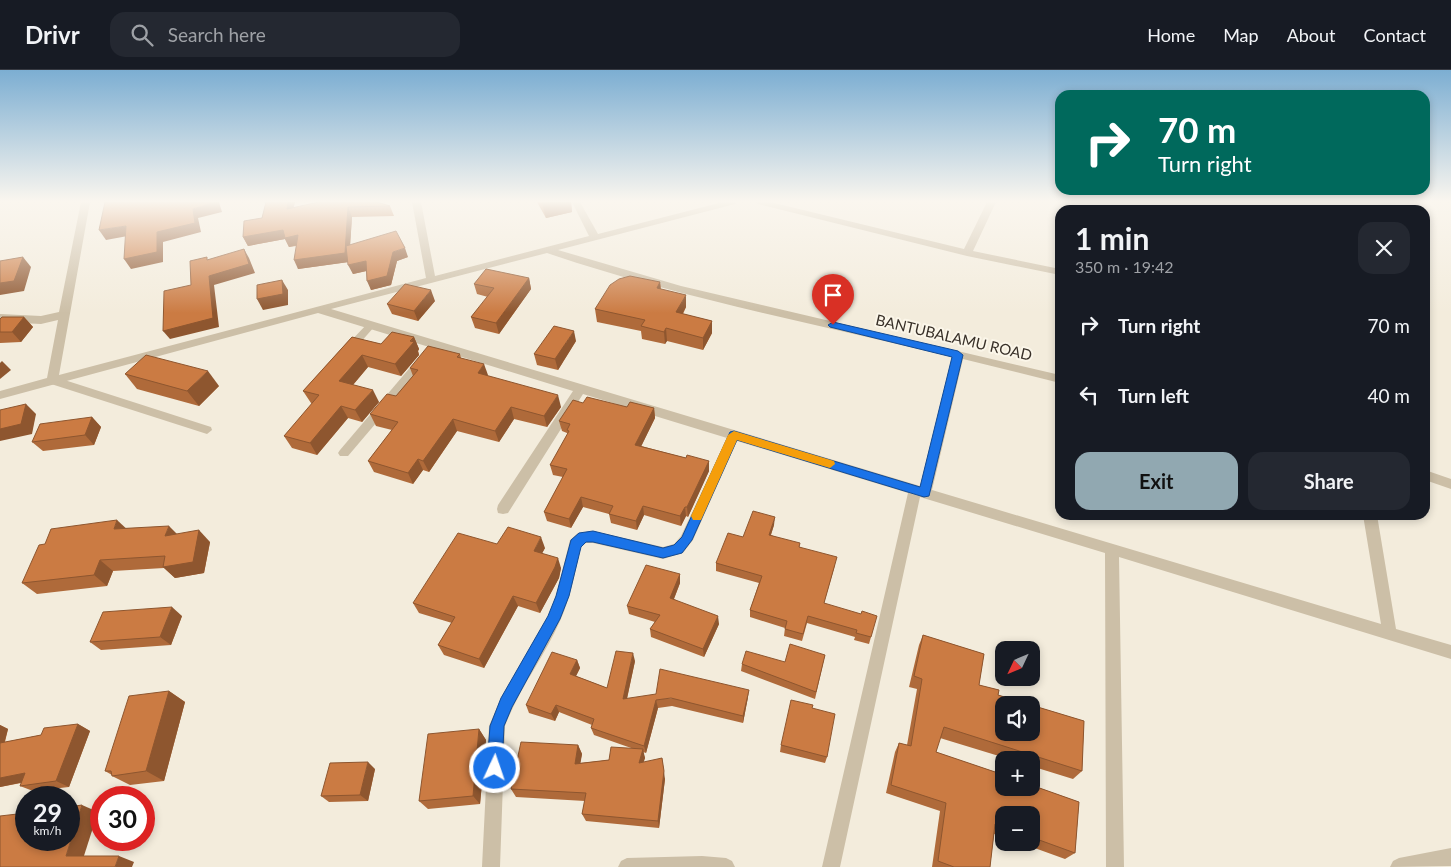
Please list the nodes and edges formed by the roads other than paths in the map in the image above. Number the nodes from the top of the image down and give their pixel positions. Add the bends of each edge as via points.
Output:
1 (78, 239) edge
2 (423, 239) edge
3 (591, 239) edge
4 (911, 239) edge
5 (974, 239) edge
6 (550, 250) junction
7 (967, 253) junction
8 (1055, 271) edge
9 (431, 280) junction
10 (318, 309) junction
11 (64, 315) junction
12 (0, 318) edge
13 (371, 325) junction
14 (436, 344) junction
15 (344, 354) edge
16 (958, 355) junction
17 (1055, 378) edge
18 (52, 380) junction
19 (581, 388) junction
20 (0, 395) edge
21 (207, 430) dead end
22 (734, 435) junction
23 (344, 453) dead end
24 (1430, 477) edge
25 (1451, 484) edge
26 (920, 491) junction
27 (503, 509) dead end
28 (1371, 520) edge
29 (1112, 550) junction
30 (1390, 634) junction
31 (1451, 652) edge
32 (1451, 857) edge
33 (491, 867) edge
34 (627, 867) edge
35 (726, 867) edge
36 (831, 867) edge
37 (1115, 867) edge
38 (1399, 867) edge

1 - 11 street
2 - 9 street
3 - 6 street
4 - 7 street
5 - 7 street
6 - 9 street
6 - 16 street, BANTUBALAMU ROAD via 604,270
7 - 8 street
9 - 10 street
10 - 13 street
10 - 18 street
11 - 12 street via 41,320
11 - 18 street
13 - 14 street
13 - 15 lane
14 - 19 street
14 - 23 street
16 - 17 street, BANTUBALAMU ROAD
16 - 26 street
18 - 20 street
18 - 21 lane
19 - 22 street
19 - 27 street
22 - 26 street
22 - 33 street via 686,540 678,549 663,553 593,536 583,537 575,544 554,619 506,703 497,726
24 - 25 street
26 - 29 street
26 - 36 street
28 - 30 street
29 - 30 street
29 - 37 street
30 - 31 street
32 - 38 street
34 - 35 street

